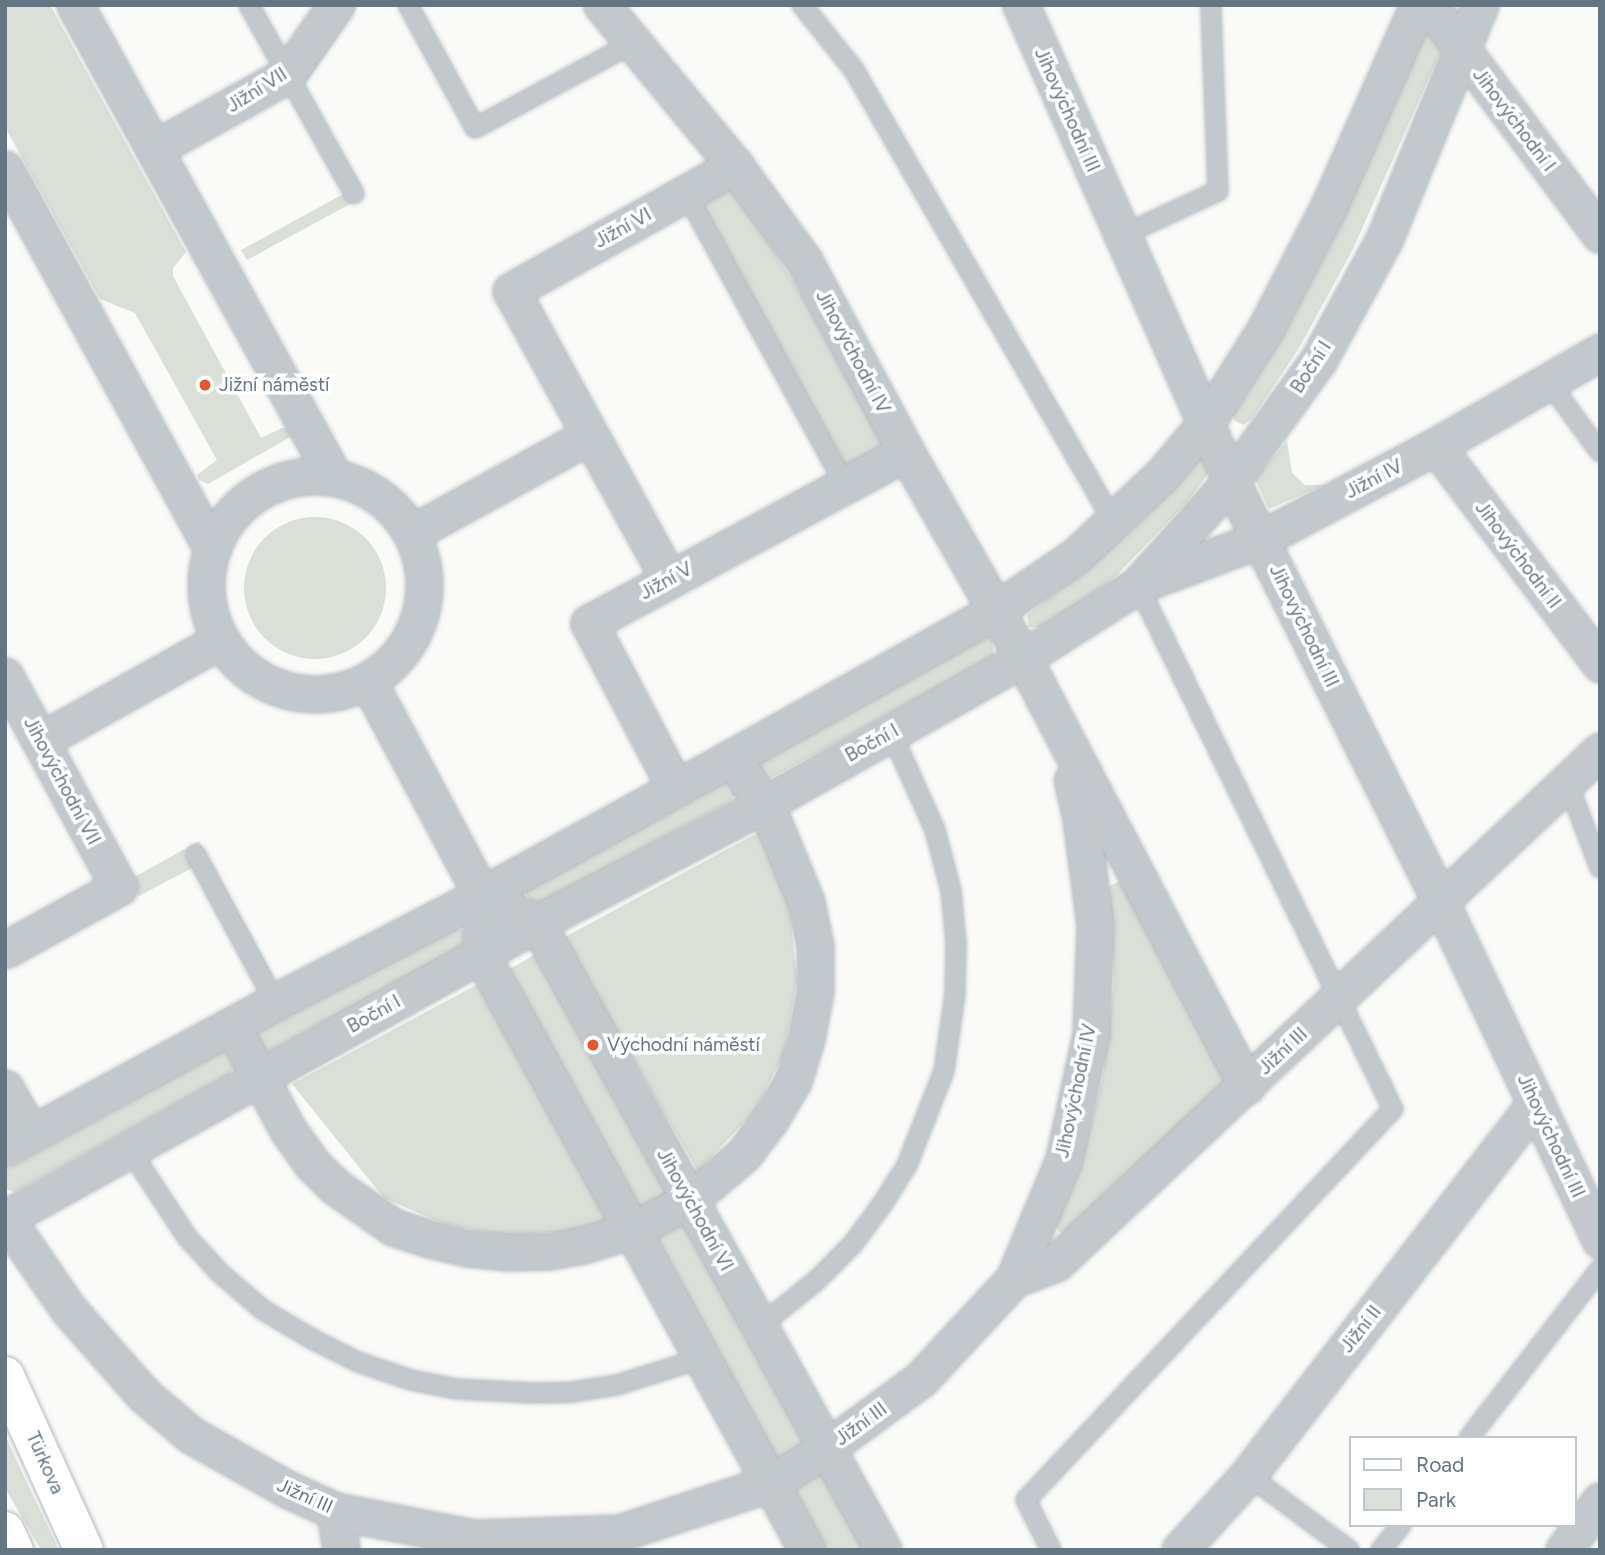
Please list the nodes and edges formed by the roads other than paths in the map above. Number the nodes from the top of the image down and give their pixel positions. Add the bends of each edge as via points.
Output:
1 (75, 5) edge
2 (249, 5) edge
3 (336, 5) edge
4 (408, 5) edge
5 (602, 5) edge
6 (802, 5) edge
7 (1021, 5) edge
8 (1211, 5) edge
9 (1418, 5) edge
10 (1429, 5) edge
11 (1480, 5) edge
12 (635, 42) junction
13 (1462, 52) junction
14 (288, 75) junction
15 (154, 149) junction
16 (735, 166) junction
17 (9, 186) edge
18 (686, 193) junction
19 (354, 194) dead end
20 (1600, 234) edge
21 (1123, 235) junction
22 (1600, 352) edge
23 (1548, 381) junction
24 (1206, 422) junction
25 (590, 435) junction
26 (1436, 446) junction
27 (906, 452) junction
28 (1600, 452) edge
29 (334, 477) junction
30 (1231, 481) junction
31 (845, 485) junction
32 (1113, 522) junction
33 (412, 533) junction
34 (1261, 540) junction
35 (212, 548) junction
36 (670, 579) junction
37 (1138, 585) junction
38 (995, 611) junction
39 (221, 640) junction
40 (1023, 658) junction
41 (1600, 664) edge
42 (5, 676) edge
43 (376, 695) junction
44 (1058, 728) junction
45 (891, 732) junction
46 (40, 741) junction
47 (1600, 751) edge
48 (733, 757) junction
49 (1567, 781) junction
50 (675, 787) junction
51 (763, 805) junction
52 (196, 855) dead end
53 (1600, 868) edge
54 (482, 895) junction
55 (1440, 901) junction
56 (537, 923) junction
57 (5, 950) edge
58 (481, 954) junction
59 (270, 991) junction
60 (1340, 998) junction
61 (233, 1027) junction
62 (260, 1078) junction
63 (1247, 1086) junction
64 (5, 1088) edge
65 (1536, 1102) junction
66 (18, 1141) edge
67 (130, 1150) junction
68 (690, 1200) junction
69 (6, 1218) edge
70 (632, 1230) junction
71 (1600, 1240) edge
72 (1600, 1269) edge
73 (1014, 1279) junction
74 (760, 1326) junction
75 (702, 1358) junction
76 (5, 1376) edge
77 (1470, 1436) edge
78 (827, 1448) junction
79 (1248, 1475) junction
80 (771, 1483) junction
81 (1600, 1501) edge
82 (335, 1511) junction
83 (1399, 1527) edge
84 (5, 1531) edge
85 (14, 1550) edge
86 (84, 1550) edge
87 (341, 1550) edge
88 (807, 1550) edge
89 (883, 1550) edge
90 (1051, 1550) edge
91 (1180, 1550) edge
92 (1349, 1550) edge
93 (1381, 1550) edge
94 (1564, 1550) edge

1 - 15 street
2 - 14 lane
3 - 14 street, Jižní VII
4 - 12 lane via 475,128
5 - 12 street, Jihovýchodní IV
6 - 32 lane via 854,70
7 - 21 street, Jihovýchodní III
8 - 21 lane via 1218,191
9 - 24 street via 1329,206 1266,328
10 - 13 street, Jihovýchodní I
11 - 13 street, Boční I
12 - 16 street, Jihovýchodní IV
13 - 20 street, Jihovýchodní I
13 - 30 street, Boční I via 1384,240 1318,359
14 - 15 street, Jižní VII
14 - 19 lane
15 - 29 street
16 - 18 street, Jižní VI
16 - 27 street, Jihovýchodní IV via 804,261
17 - 35 street
18 - 25 street, Jižní VI via 510,291
18 - 31 lane
21 - 24 street, Jihovýchodní III
22 - 23 street, Jižní IV
23 - 26 street, Jižní IV
23 - 28 lane
24 - 30 street, Jihovýchodní III
24 - 32 street via 1162,475
25 - 33 street
25 - 36 street
26 - 34 street, Jižní IV
26 - 41 street, Jihovýchodní II
27 - 31 street, Jižní V
27 - 38 street, Jihovýchodní IV
29 - 33 street via 366,488 392,507
29 - 35 street via 303,476 247,499 226,522
30 - 34 street, Jihovýchodní III
30 - 37 street, Boční I
31 - 36 street, Jižní V
32 - 38 street via 1077,555
33 - 43 street via 423,566 424,600 414,632
34 - 37 street, Jižní IV
34 - 55 street, Jihovýchodní III
35 - 39 street via 206,580
36 - 50 street, Jižní V via 589,623
37 - 40 street, Boční I
37 - 60 lane
38 - 40 street, Jihovýchodní IV
38 - 48 street
39 - 43 street via 242,666 270,685 303,694
39 - 46 street
40 - 44 street, Jihovýchodní IV
40 - 45 street, Boční I
42 - 46 street, Jihovýchodní VII
43 - 54 street
44 - 63 street, Jihovýchodní IV
44 - 73 street, Jihovýchodní IV via 1081,818 1095,925 1091,1034 1064,1159
45 - 51 street, Boční I
45 - 74 lane via 935,830 951,891 956,994 944,1071 907,1165 883,1203 853,1244
46 - 57 street, Jihovýchodní VII via 119,887
47 - 49 street, Jižní III
48 - 50 street
48 - 51 street
49 - 53 lane
49 - 55 street, Jižní III
50 - 54 street
51 - 56 street, Boční I
51 - 68 street via 806,902 815,946 813,1003 793,1081 771,1118 744,1154
52 - 59 lane
54 - 56 street
54 - 58 street
54 - 59 street
55 - 60 street, Jižní III
55 - 65 street, Jihovýchodní III
56 - 58 street, Boční I
56 - 68 street, Jihovýchodní VI
58 - 62 street, Boční I
58 - 70 street
59 - 61 street
60 - 63 street, Jižní III
60 - 90 lane via 1393,1109 1026,1500
61 - 62 street
61 - 66 street
62 - 67 street, Boční I
62 - 70 street via 313,1165 393,1227 429,1239 509,1252 572,1247
63 - 73 street, Jižní III via 1056,1263
64 - 66 street
65 - 71 street, Jihovýchodní III
65 - 79 street, Jižní II
67 - 69 street, Boční I
67 - 75 lane via 187,1237 220,1273 263,1310 358,1362 457,1389 533,1393 617,1385
68 - 70 street
68 - 74 street, Jihovýchodní VI
69 - 82 street, Jižní III via 69,1310 144,1395 191,1435
70 - 75 street
72 - 77 lane
73 - 78 street, Jižní III via 921,1379
74 - 78 street, Jihovýchodní VI
75 - 80 street
76 - 86 main road, Türkova
78 - 80 street, Jižní III
78 - 89 street, Jihovýchodní VI
79 - 91 street, Jižní II
79 - 92 lane
80 - 82 street, Jižní III via 619,1533 474,1538
80 - 88 street
81 - 94 street
82 - 87 street
83 - 93 lane
84 - 85 main road

